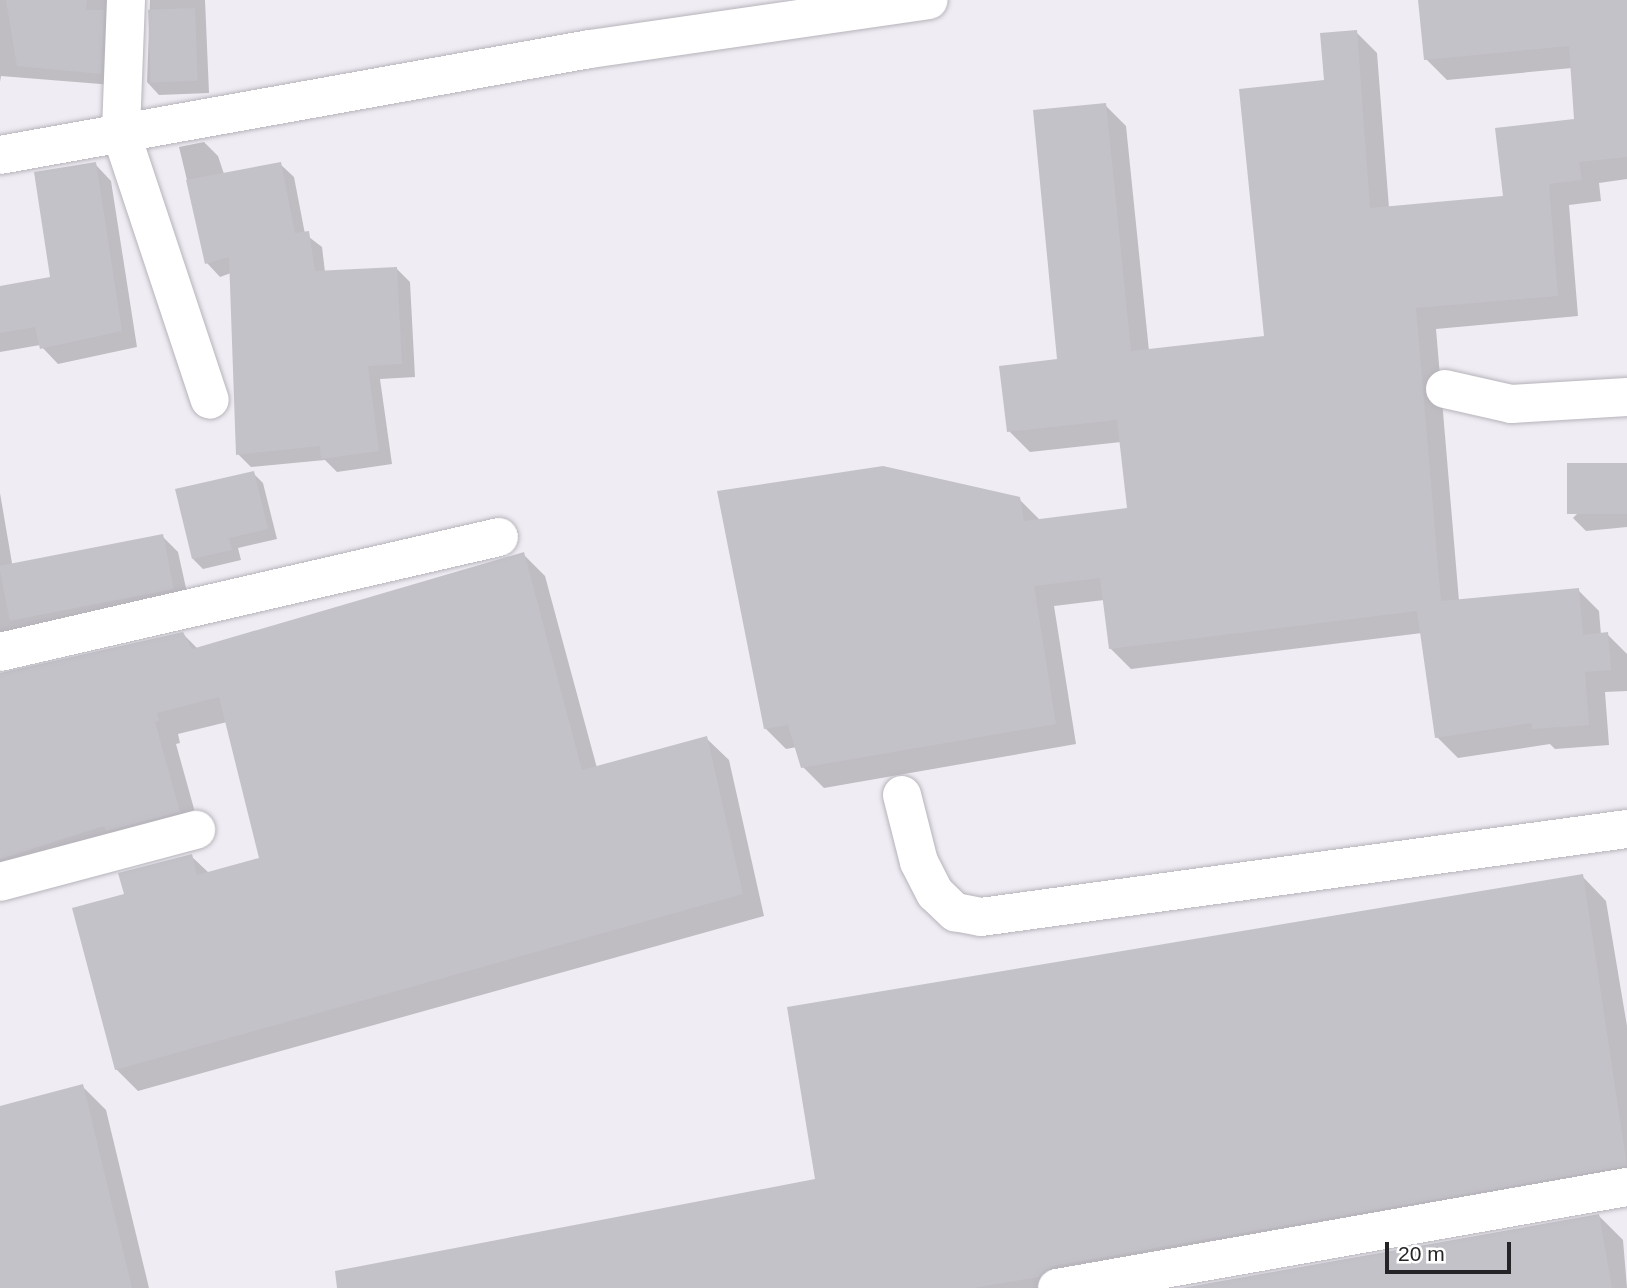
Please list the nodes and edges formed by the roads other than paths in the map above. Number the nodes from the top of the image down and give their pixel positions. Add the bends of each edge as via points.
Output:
1 (126, 0) edge
2 (928, 0) edge
3 (121, 133) junction
4 (0, 155) edge
5 (1444, 389) dead end
6 (1627, 397) edge
7 (210, 400) dead end
8 (499, 537) dead end
9 (0, 652) edge
10 (902, 795) dead end
11 (1627, 829) edge
12 (196, 830) dead end
13 (0, 882) edge
14 (1627, 1187) edge
15 (1057, 1288) edge

1 - 3 street
2 - 3 street via 590,49
3 - 4 street
3 - 7 street
5 - 6 street via 1511,404
8 - 9 street
10 - 11 street via 919,862 935,894 955,912 981,917
12 - 13 street
14 - 15 street

